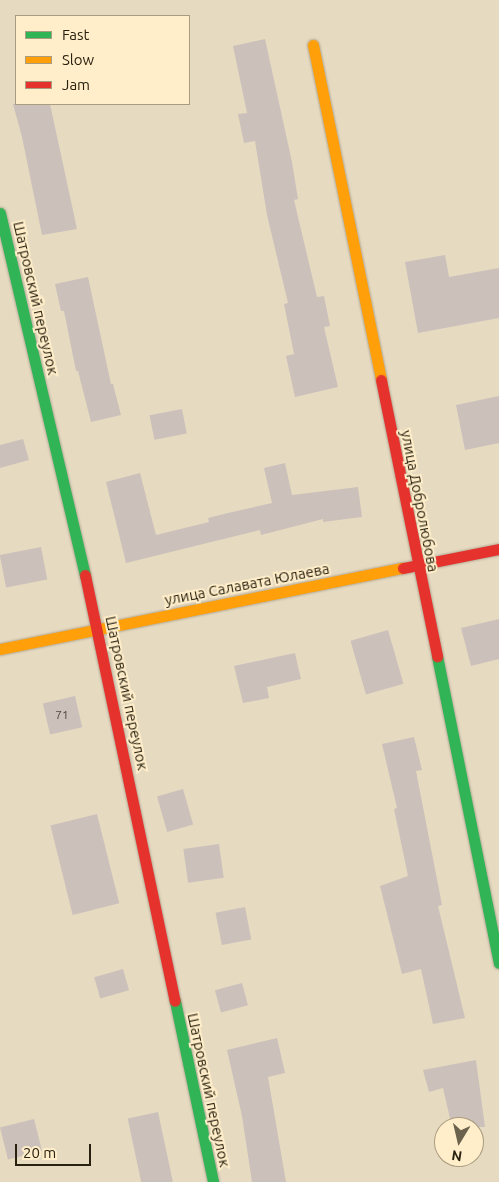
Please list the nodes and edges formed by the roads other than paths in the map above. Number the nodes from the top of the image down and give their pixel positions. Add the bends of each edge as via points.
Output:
1 (313, 45) dead end
2 (0, 213) edge
3 (499, 549) edge
4 (418, 565) junction
5 (98, 629) junction
6 (0, 649) edge
7 (499, 963) edge
8 (213, 1182) edge

1 - 4 street, улица Добролюбова
2 - 5 street, Шатровский переулок
3 - 4 street, улица Салавата Юлаева
4 - 5 street, улица Салавата Юлаева
4 - 7 street, улица Добролюбова
5 - 6 street, улица Салавата Юлаева
5 - 8 street, Шатровский переулок

